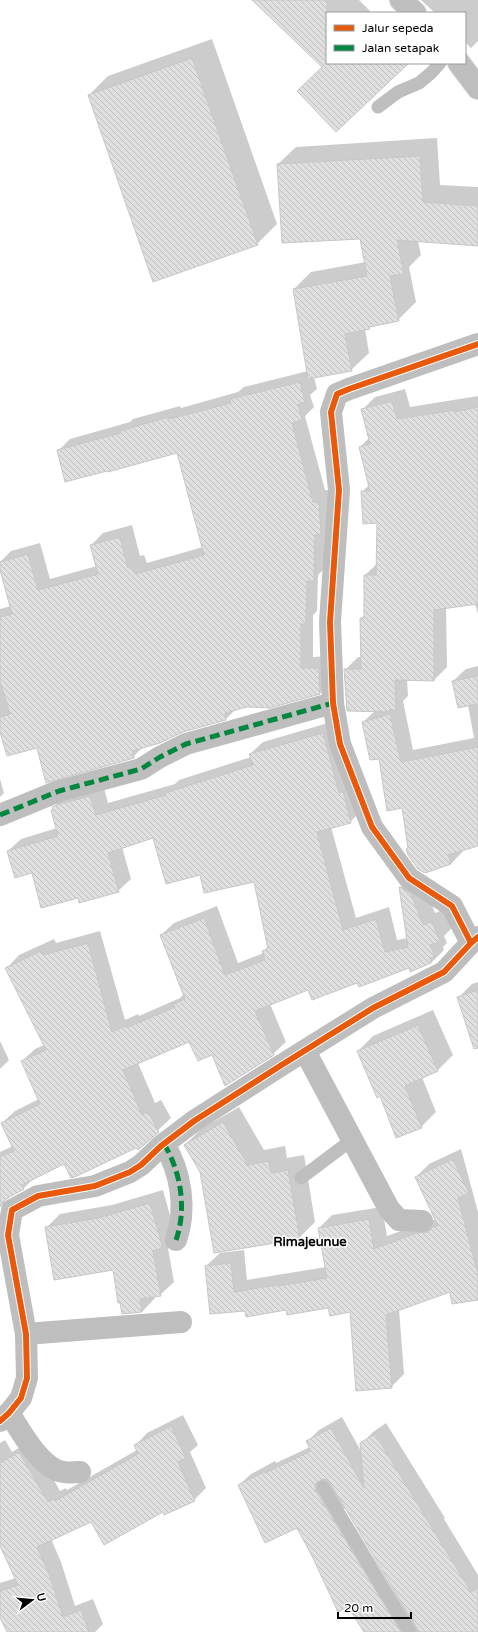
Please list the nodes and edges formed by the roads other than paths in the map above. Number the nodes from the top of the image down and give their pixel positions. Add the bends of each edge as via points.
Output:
1 (401, 0) edge
2 (414, 12) edge
3 (439, 64) edge
4 (460, 64) edge
5 (478, 88) edge
6 (378, 107) dead end
7 (478, 344) edge
8 (333, 703) junction
9 (0, 815) edge
10 (475, 940) edge
11 (305, 1051) junction
12 (353, 1139) junction
13 (164, 1144) junction
14 (301, 1178) dead end
15 (422, 1222) dead end
16 (4, 1231) edge
17 (176, 1240) dead end
18 (181, 1322) dead end
19 (26, 1334) junction
20 (5, 1417) edge
21 (80, 1472) dead end
22 (323, 1487) dead end
23 (410, 1632) edge

1 - 2 main road
3 - 6 lane via 419,83 398,92
4 - 5 main road
7 - 8 main road via 337,394 331,412 339,490 330,622
8 - 9 main road via 186,744 141,769 59,790
8 - 10 main road via 340,744 372,827 409,878 452,906
10 - 11 main road via 444,972 373,1008
11 - 12 main road
11 - 13 main road via 194,1121
12 - 14 lane
12 - 15 main road via 389,1209 399,1220
13 - 16 main road via 130,1172 95,1186 38,1196 25,1202 12,1210
13 - 17 main road via 170,1153 180,1193 182,1212
16 - 19 main road
18 - 19 main road
19 - 20 main road via 27,1378 21,1398
20 - 21 main road via 40,1459 50,1467 62,1472
22 - 23 lane

